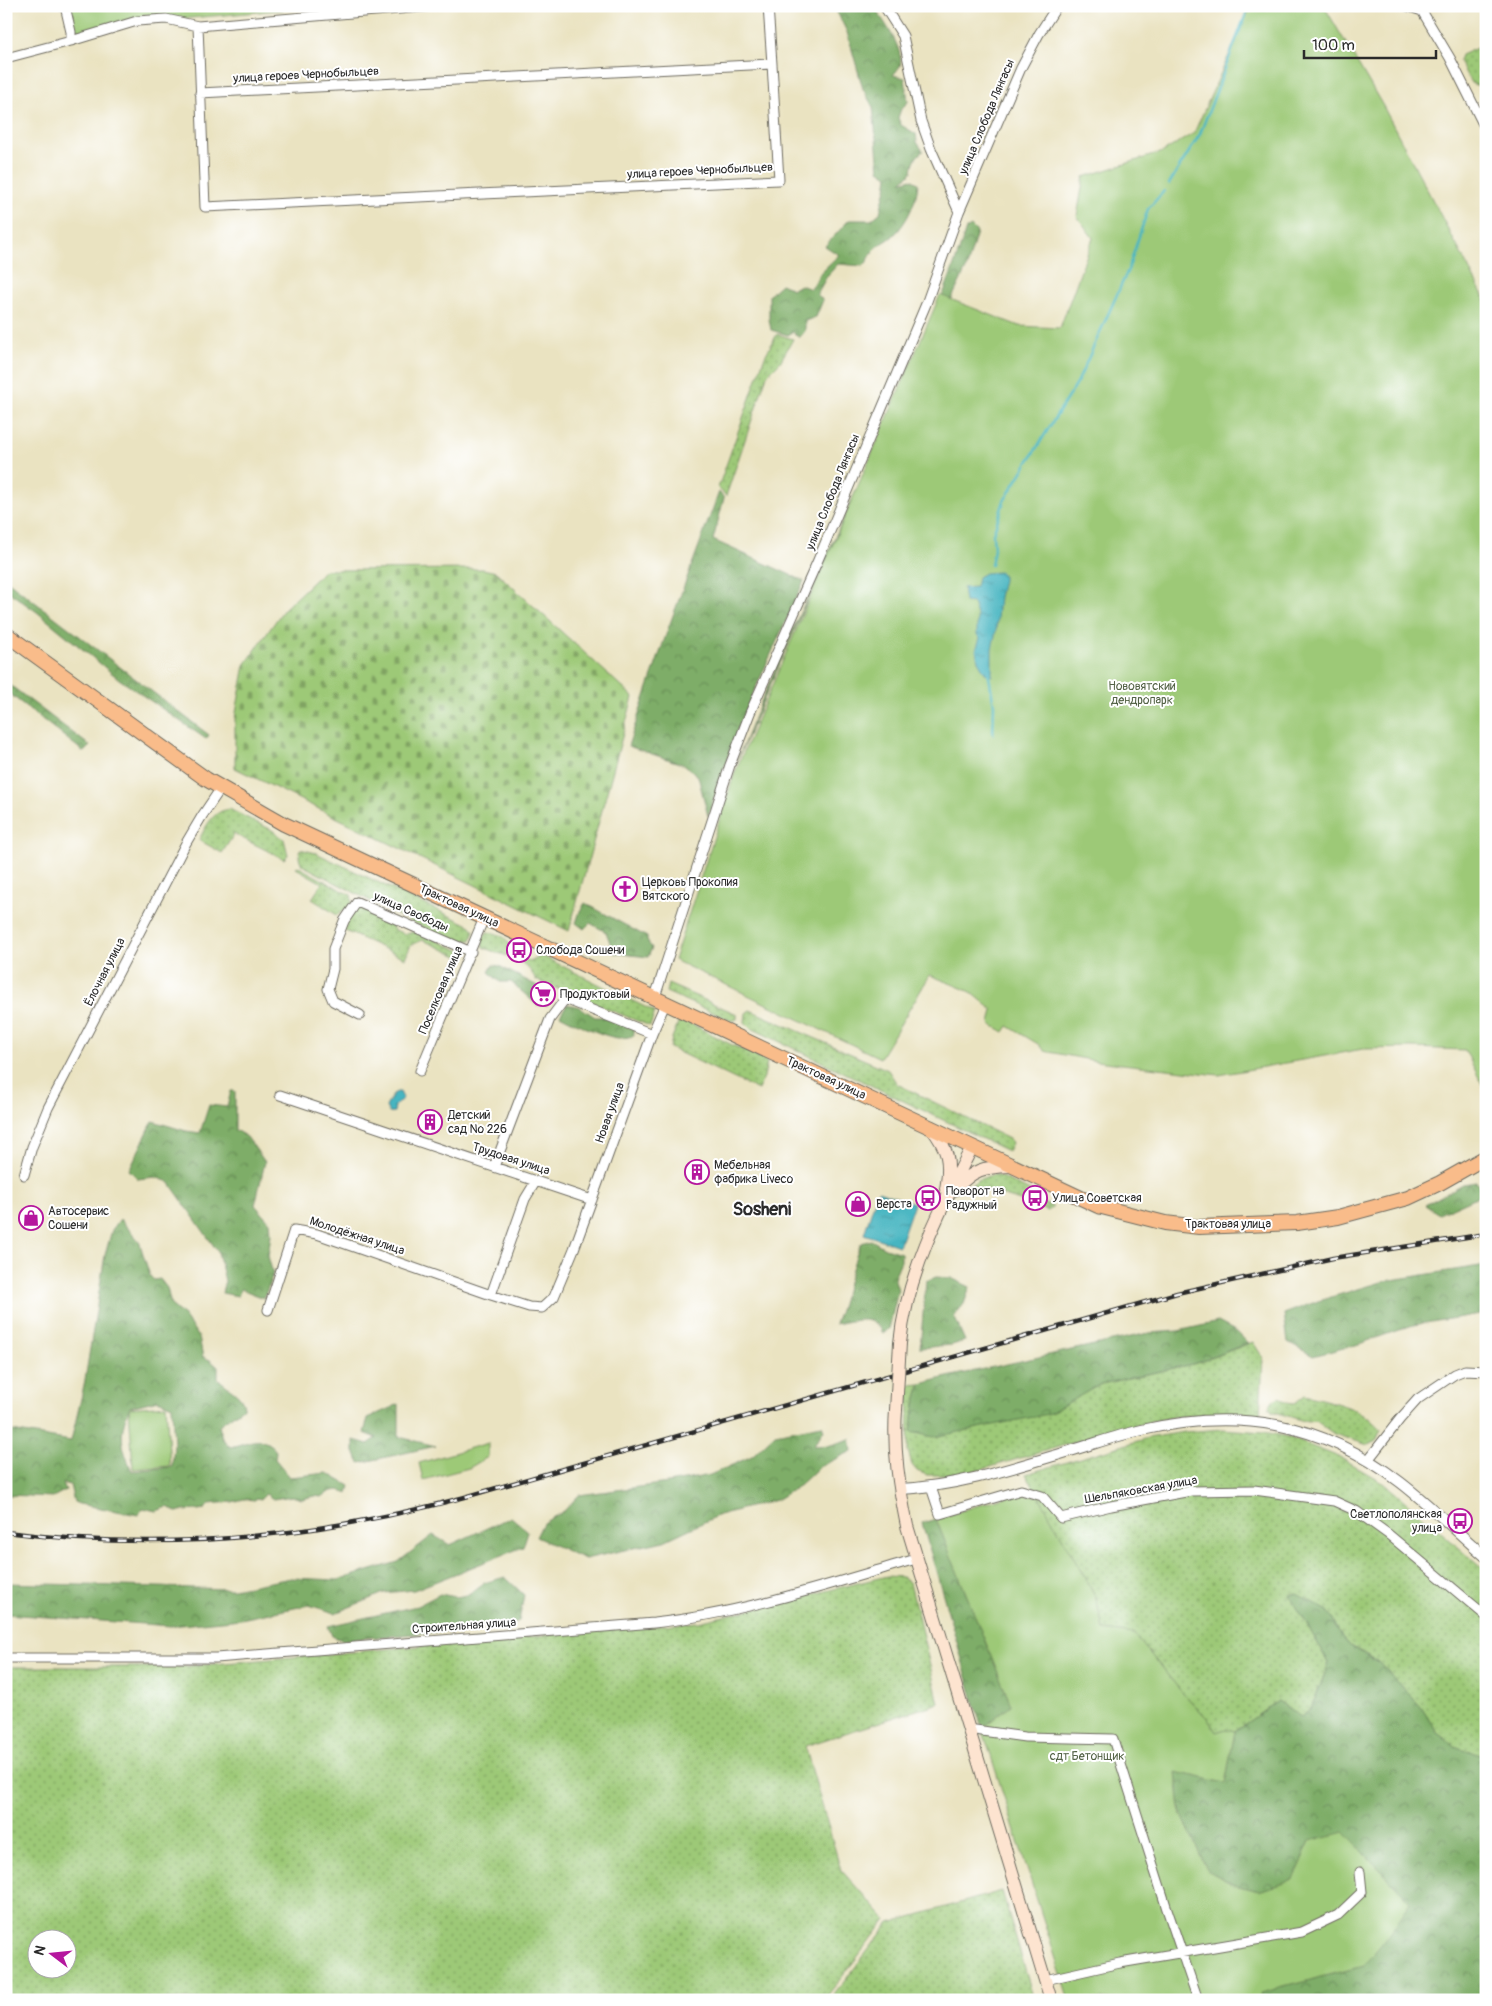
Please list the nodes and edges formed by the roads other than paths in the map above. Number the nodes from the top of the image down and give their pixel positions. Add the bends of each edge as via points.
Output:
1 (65, 6) edge
2 (435, 6) edge
3 (768, 6) edge
4 (884, 6) edge
5 (1057, 6) edge
6 (1407, 6) edge
7 (198, 26) junction
8 (71, 41) junction
9 (6, 58) edge
10 (772, 64) junction
11 (200, 93) junction
12 (1486, 130) edge
13 (959, 212) junction
14 (6, 634) edge
15 (221, 788) junction
16 (484, 918) junction
17 (471, 952) junction
18 (660, 1000) junction
19 (360, 1014) dead end
20 (652, 1034) junction
21 (420, 1071) dead end
22 (280, 1095) dead end
23 (930, 1126) junction
24 (972, 1147) junction
25 (1486, 1157) edge
26 (1011, 1166) junction
27 (494, 1167) junction
28 (24, 1175) dead end
29 (536, 1181) junction
30 (592, 1200) junction
31 (943, 1204) junction
32 (491, 1295) junction
33 (268, 1310) dead end
34 (1486, 1370) edge
35 (1368, 1460) junction
36 (931, 1487) junction
37 (900, 1489) junction
38 (1485, 1554) edge
39 (916, 1559) junction
40 (1486, 1616) edge
41 (6, 1658) edge
42 (968, 1729) junction
43 (1360, 1872) dead end
44 (1181, 1952) junction
45 (1045, 1980) junction
46 (1050, 2000) edge
47 (1198, 2000) edge

1 - 8 street
2 - 7 street
3 - 10 street
4 - 13 street via 903,36 921,121
5 - 13 street, улица Слобода Лянгасы via 1021,68
6 - 12 street via 1422,11
7 - 8 street via 166,19 137,21
7 - 11 street
8 - 9 street
10 - 11 street, улица героев Чернобыльцев
10 - 11 street, улица героев Чернобыльцев via 779,180 205,207
13 - 18 street, улица Слобода Лянгасы via 926,304 730,765
14 - 15 main road, Трактовая улица
15 - 16 main road, Трактовая улица via 284,824
15 - 28 street, Ёлочная улица via 186,842 54,1096
16 - 17 street, Поселковая улица
16 - 18 main road, Трактовая улица
17 - 19 street, улица Свободы via 357,902 344,921 333,949 334,969 328,989 333,1001
17 - 21 street, Поселковая улица
18 - 20 street, улица Слобода Лянгасы
18 - 23 main road, Трактовая улица
20 - 27 street via 565,999 550,1019
20 - 30 street, Новая улица
22 - 27 street, Трудовая улица
23 - 24 main road, Трактовая улица
23 - 31 main road via 949,1158
24 - 26 main road, Трактовая улица
24 - 31 main road
25 - 26 main road, Трактовая улица via 1408,1198 1338,1217 1206,1226 1165,1223 1098,1206
26 - 31 main road via 986,1167 974,1173
27 - 29 street, Трудовая улица
29 - 30 street, Трудовая улица
29 - 32 street via 525,1199
30 - 32 street, Молодёжная улица via 554,1297 542,1308
31 - 37 main road, bridge via 921,1258 900,1342 894,1438
32 - 33 street, Молодёжная улица via 317,1234 294,1230
34 - 35 street via 1465,1370 1455,1374 1418,1400
35 - 36 street via 1319,1436 1278,1424 1205,1421 1142,1430 987,1475
35 - 38 street via 1400,1482
36 - 37 street
36 - 40 street, Шельпяковская улица via 940,1514 1021,1490 1042,1496 1061,1518 1191,1491 1254,1490 1334,1500 1388,1534
37 - 39 main road
39 - 41 street, Строительная улица via 693,1619 216,1658
39 - 42 main road
42 - 44 street via 1025,1737 1113,1739
42 - 45 main road
43 - 44 street via 1362,1892 1338,1915 1302,1932
44 - 45 street
44 - 47 street
45 - 46 main road

